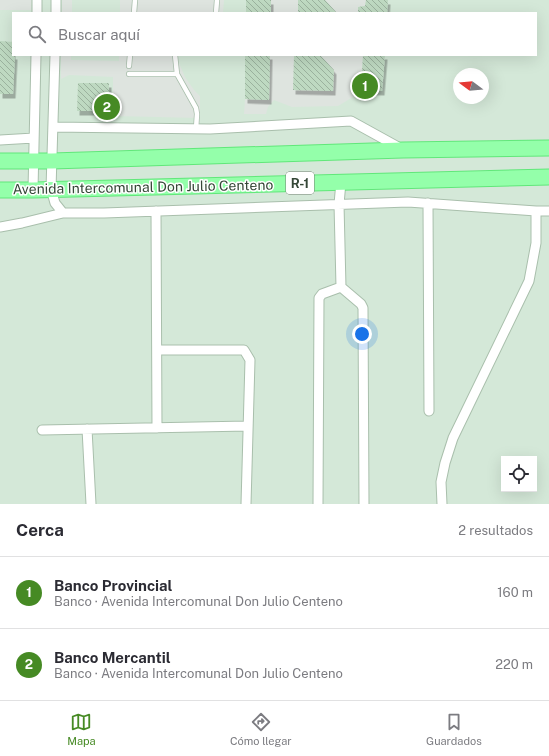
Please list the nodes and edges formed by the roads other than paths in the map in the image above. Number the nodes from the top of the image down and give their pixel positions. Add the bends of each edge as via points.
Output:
1 (37, 0) edge
2 (56, 0) edge
3 (135, 0) edge
4 (217, 0) edge
5 (37, 12) edge
6 (56, 12) edge
7 (134, 12) edge
8 (216, 12) edge
9 (36, 56) edge
10 (54, 56) edge
11 (130, 56) edge
12 (174, 56) edge
13 (129, 66) dead end
14 (128, 74) dead end
15 (177, 74) junction
16 (53, 127) junction
17 (196, 129) junction
18 (34, 138) junction
19 (0, 140) edge
20 (549, 148) edge
21 (403, 150) junction
22 (0, 161) edge
23 (34, 161) junction
24 (52, 161) junction
25 (549, 177) edge
26 (340, 182) junction
27 (51, 189) junction
28 (0, 190) edge
29 (33, 190) junction
30 (428, 203) junction
31 (339, 204) junction
32 (156, 211) junction
33 (536, 211) junction
34 (549, 211) edge
35 (63, 213) junction
36 (0, 227) edge
37 (341, 287) junction
38 (156, 350) junction
39 (429, 410) dead end
40 (248, 426) junction
41 (157, 428) junction
42 (87, 429) junction
43 (42, 430) dead end
44 (91, 504) edge
45 (246, 504) edge
46 (318, 504) edge
47 (364, 504) edge
48 (442, 504) edge

1 - 5 street
2 - 6 street
3 - 7 lane
4 - 8 lane
9 - 18 street
10 - 16 street
11 - 13 lane
12 - 15 lane
14 - 15 lane
15 - 17 lane via 196,108
16 - 17 street, Avenida Intercomunal Don Julio Centeno
16 - 24 street
17 - 21 street, Avenida Intercomunal Don Julio Centeno via 351,122
18 - 19 street
18 - 23 street
20 - 21 main road, Avenida Intercomunal Don Julio Centeno / R-1
21 - 24 main road, Avenida Intercomunal Don Julio Centeno / R-1
22 - 23 main road, Avenida Intercomunal Don Julio Centeno / R-1
23 - 24 main road, Avenida Intercomunal Don Julio Centeno / R-1
23 - 29 street
24 - 27 street
25 - 26 main road, Avenida Intercomunal Don Julio Centeno / R-1
26 - 27 main road, Avenida Intercomunal Don Julio Centeno / R-1
26 - 31 street
27 - 29 main road, Avenida Intercomunal Don Julio Centeno / R-1
27 - 35 street via 55,203
28 - 29 main road, Avenida Intercomunal Don Julio Centeno / R-1
30 - 31 street, Avenida Intercomunal Don Julio Centeno
30 - 33 street, Avenida Intercomunal Don Julio Centeno
30 - 39 street
31 - 32 street, Avenida Intercomunal Don Julio Centeno
31 - 37 street
32 - 35 street, Avenida Intercomunal Don Julio Centeno
32 - 38 street
33 - 34 street, Avenida Intercomunal Don Julio Centeno
33 - 48 street via 536,243 529,281 453,438 441,482
35 - 36 street, Avenida Intercomunal Don Julio Centeno
37 - 46 street via 322,294 319,298
37 - 47 street via 363,308
38 - 40 street via 244,350 250,360
38 - 41 street
40 - 41 street
40 - 45 street
41 - 42 street
42 - 43 street
42 - 44 street

